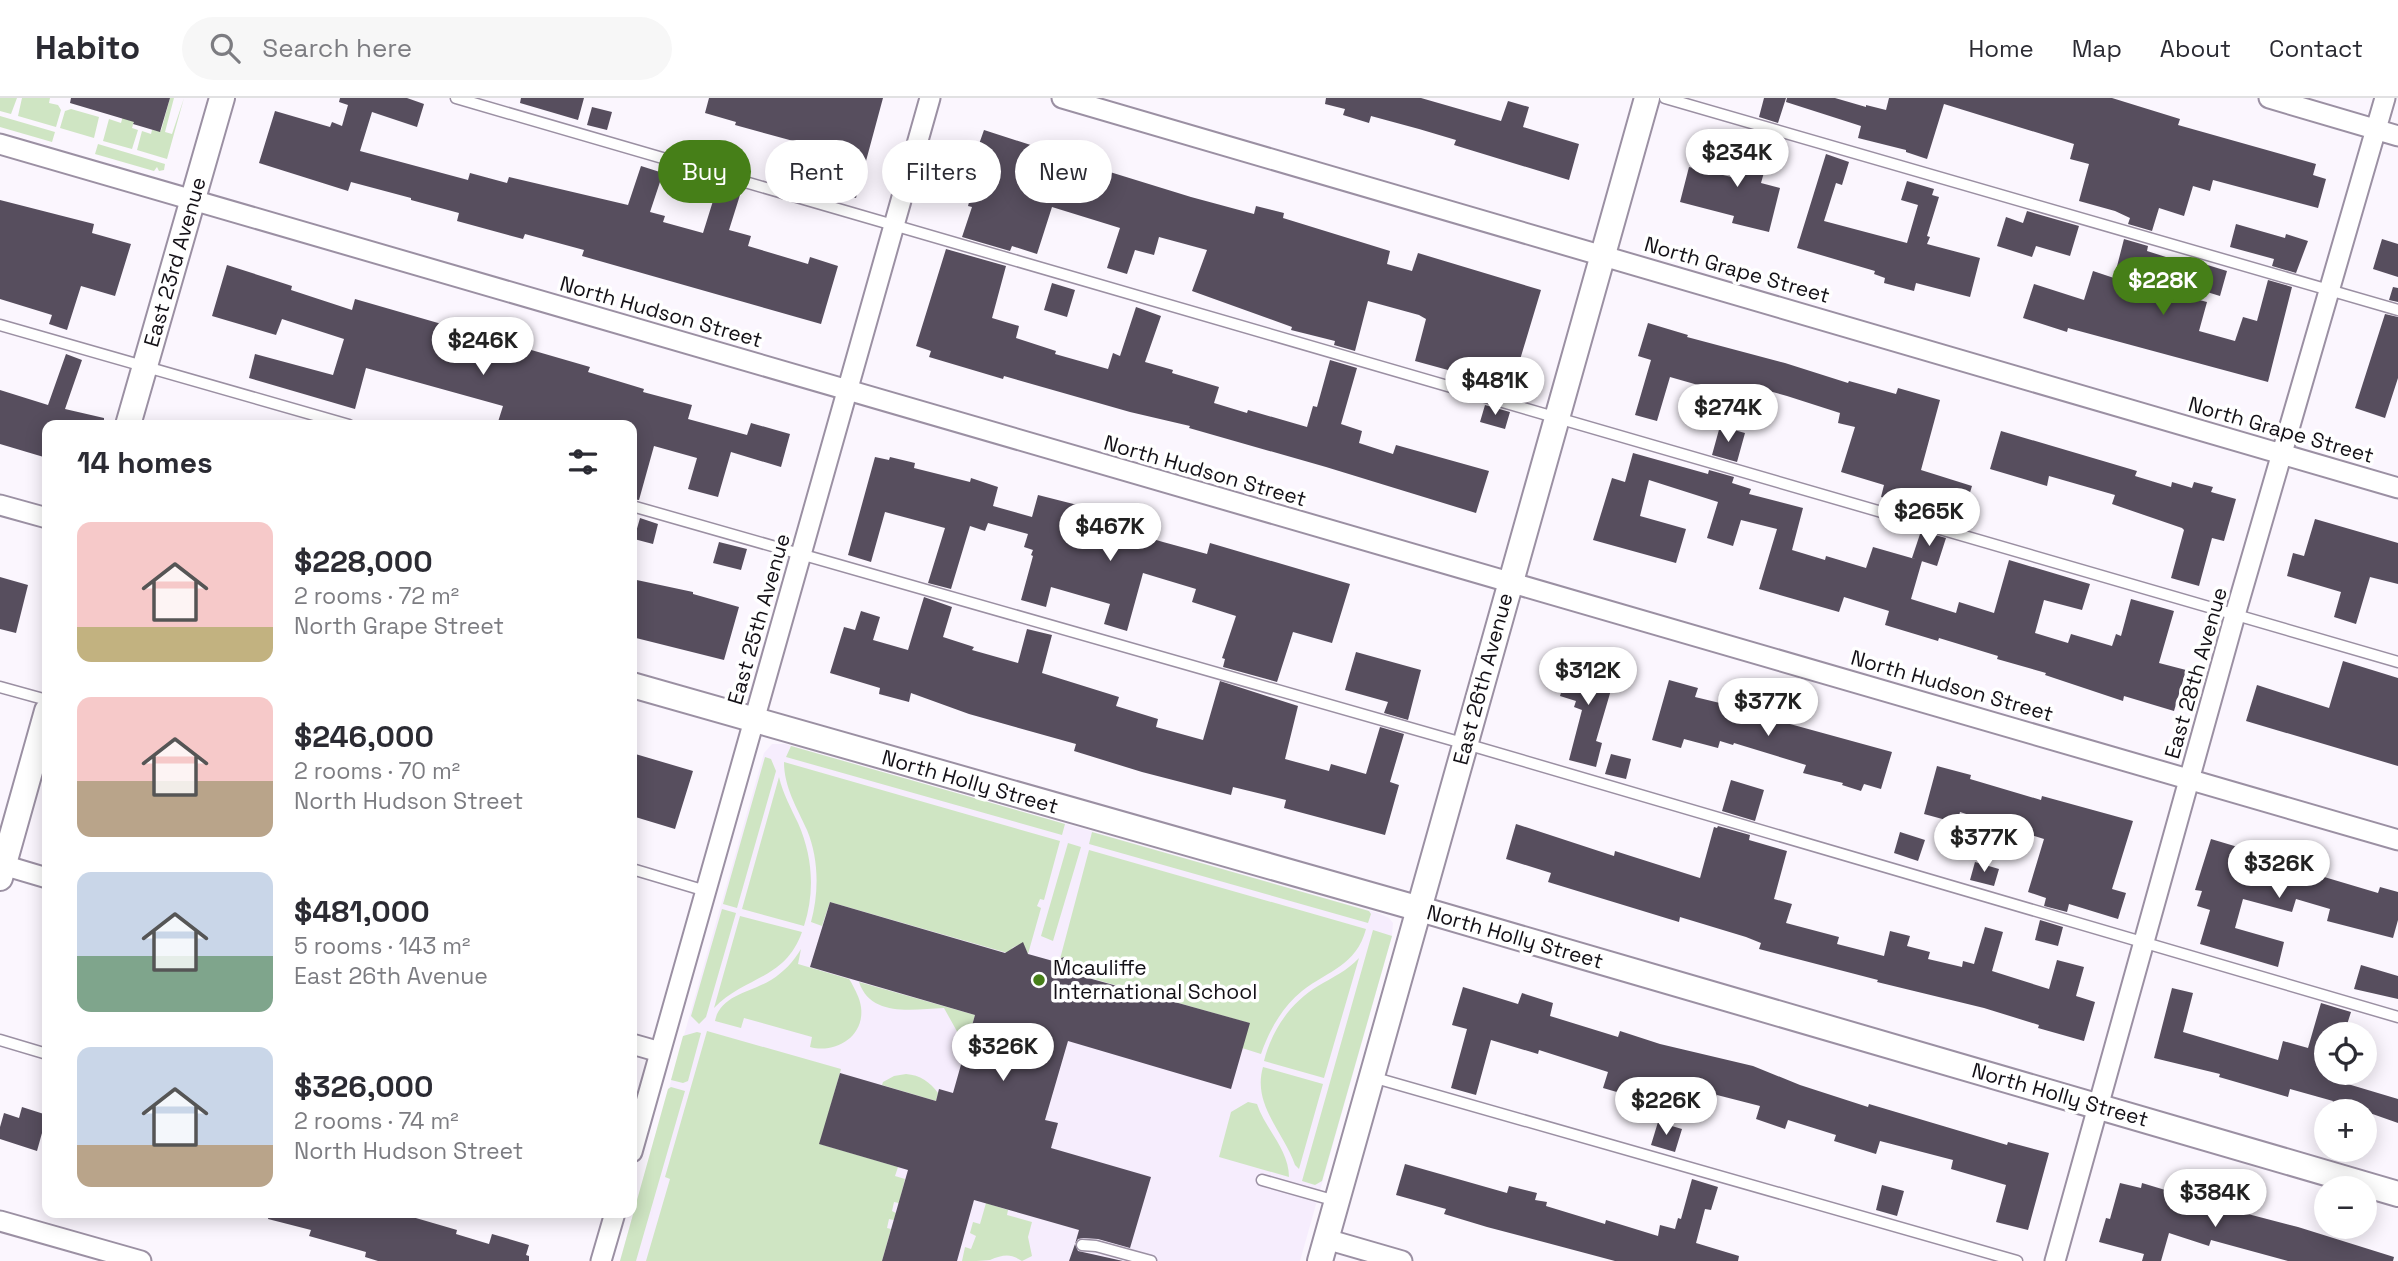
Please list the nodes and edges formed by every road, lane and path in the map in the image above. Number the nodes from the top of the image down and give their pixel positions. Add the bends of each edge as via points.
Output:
1 (222, 98) edge
2 (456, 98) edge
3 (930, 98) edge
4 (1062, 98) edge
5 (1647, 98) edge
6 (1665, 98) edge
7 (2269, 98) edge
8 (2385, 98) edge
9 (2376, 130) junction
10 (2398, 136) edge
11 (0, 144) edge
12 (193, 199) junction
13 (894, 225) junction
14 (1603, 254) junction
15 (2331, 290) junction
16 (2398, 310) edge
17 (0, 325) edge
18 (145, 367) junction
19 (847, 390) junction
20 (1556, 419) junction
21 (129, 420) edge
22 (331, 420) edge
23 (2282, 454) junction
24 (2398, 488) edge
25 (0, 505) edge
26 (637, 507) edge
27 (42, 518) edge
28 (802, 554) junction
29 (1509, 582) junction
30 (2235, 615) junction
31 (2398, 662) edge
32 (637, 686) edge
33 (0, 687) edge
34 (42, 700) edge
35 (754, 720) junction
36 (42, 728) edge
37 (1466, 744) junction
38 (2189, 779) junction
39 (2398, 839) edge
40 (1, 869) edge
41 (637, 870) edge
42 (42, 877) edge
43 (706, 891) junction
44 (1420, 909) junction
45 (2144, 943) junction
46 (2398, 1017) edge
47 (0, 1040) edge
48 (637, 1045) edge
49 (660, 1052) junction
50 (42, 1053) edge
51 (1372, 1077) junction
52 (2098, 1106) junction
53 (637, 1134) edge
54 (1262, 1180) dead end
55 (2398, 1194) edge
56 (1337, 1201) junction
57 (610, 1218) edge
58 (0, 1221) edge
59 (1082, 1245) dead end
60 (1323, 1250) edge
61 (141, 1261) edge
62 (601, 1261) edge
63 (1151, 1261) edge
64 (1402, 1261) edge
65 (2017, 1261) edge
66 (2055, 1261) edge

1 - 12 street, East 23rd Avenue
2 - 13 lane
3 - 13 street, East 25th Avenue
4 - 14 street, North Grape Street
5 - 14 street, East 26th Avenue
6 - 15 lane
7 - 9 street
8 - 9 street, East 28th Avenue
9 - 10 street
9 - 15 street, East 28th Avenue
11 - 12 street, North Hudson Street
12 - 18 street, East 23rd Avenue
12 - 19 street, North Hudson Street
13 - 19 street, East 25th Avenue
13 - 20 lane
14 - 20 street, East 26th Avenue
14 - 23 street, North Grape Street
15 - 16 lane
15 - 23 street, East 28th Avenue
17 - 18 lane
18 - 21 street, East 23rd Avenue
18 - 22 lane
19 - 28 street, East 25th Avenue
19 - 29 street, North Hudson Street
20 - 29 street, East 26th Avenue
20 - 30 lane
23 - 24 street, North Grape Street
23 - 30 street, East 28th Avenue
25 - 27 street
26 - 28 lane
28 - 35 street, East 25th Avenue
28 - 37 lane
29 - 37 street, East 26th Avenue
29 - 38 street, North Hudson Street
30 - 31 lane
30 - 38 street, East 28th Avenue
32 - 35 street, North Holly Street
33 - 34 lane
35 - 43 street, East 25th Avenue
35 - 44 street, North Holly Street
36 - 40 street
37 - 44 street, East 26th Avenue
37 - 45 lane
38 - 39 street, North Hudson Street
38 - 45 street, East 28th Avenue
40 - 42 street
41 - 43 lane
43 - 49 street, East 25th Avenue
44 - 51 street, East 26th Avenue
44 - 52 street, North Holly Street
45 - 46 lane
45 - 52 street, East 28th Avenue
47 - 50 lane
48 - 49 street
49 - 53 street, East 25th Avenue
51 - 56 street, East 26th Avenue
51 - 65 lane
52 - 55 street, North Holly Street
52 - 66 street, East 28th Avenue
54 - 56 lane
56 - 60 street, East 26th Avenue
57 - 62 street
58 - 61 street
59 - 63 lane
60 - 64 street

